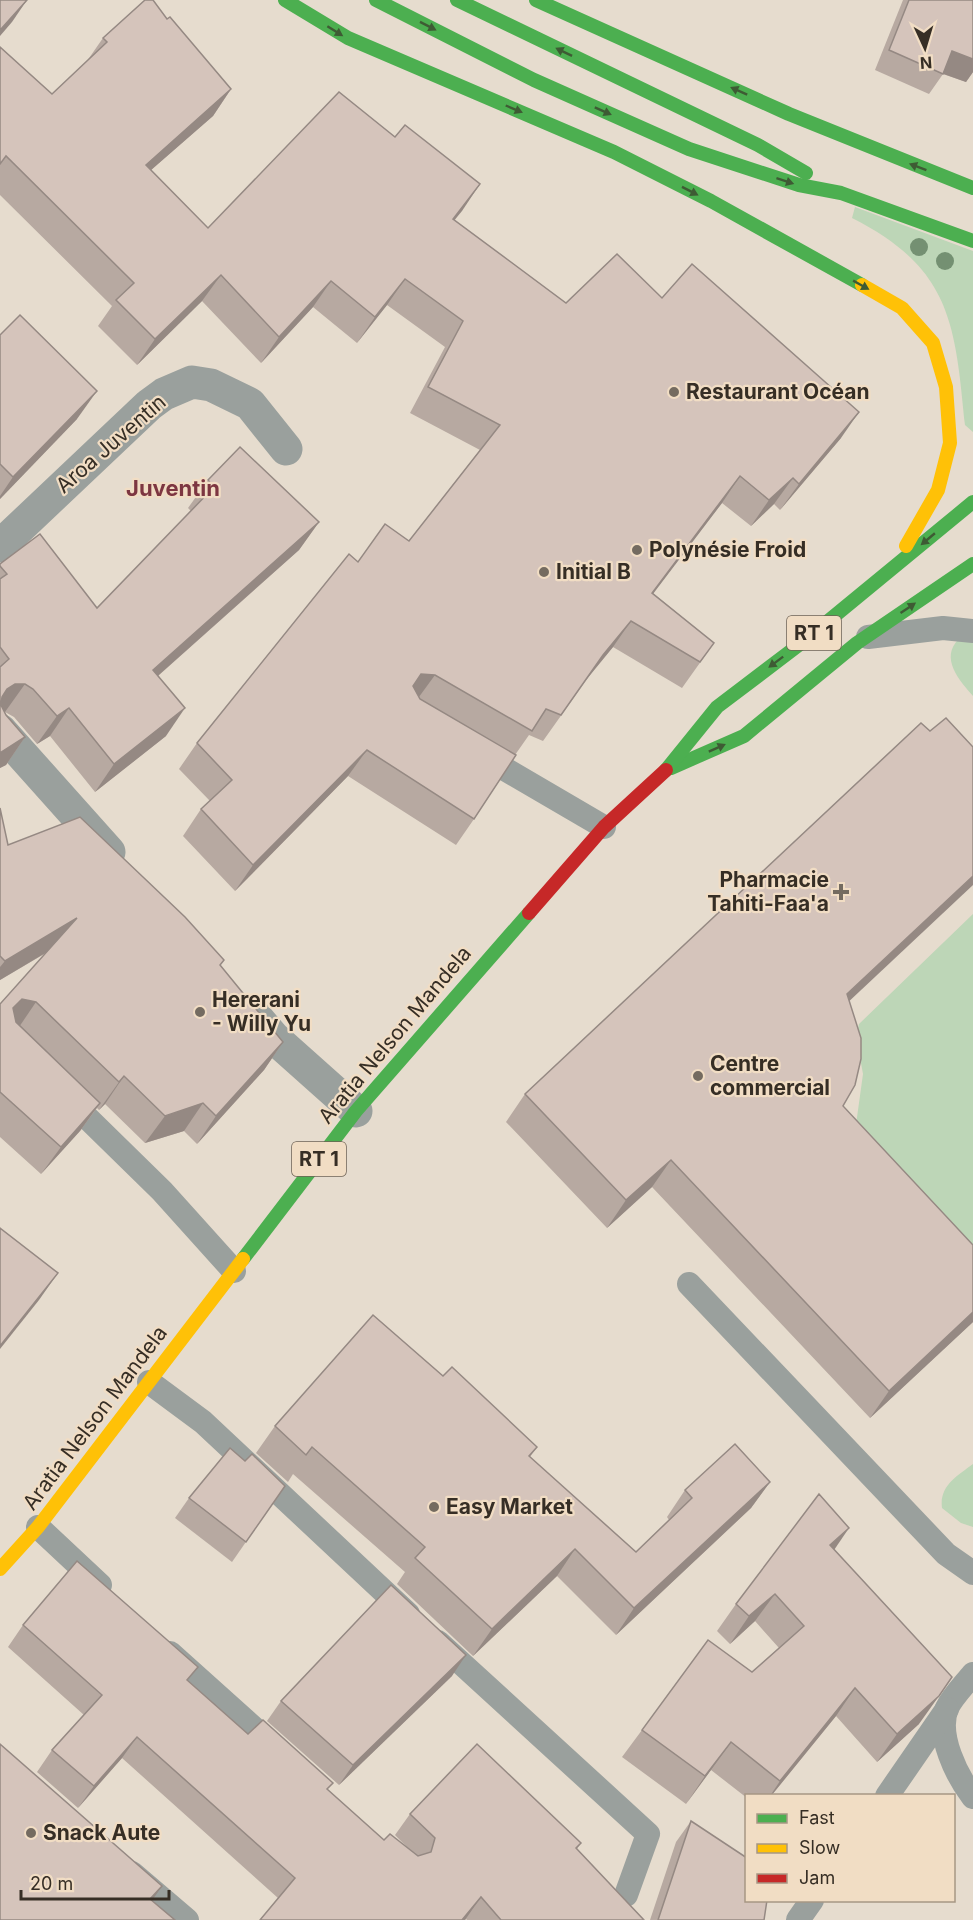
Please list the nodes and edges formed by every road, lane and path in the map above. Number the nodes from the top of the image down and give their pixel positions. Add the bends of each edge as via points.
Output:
1 (285, 0) edge
2 (375, 0) edge
3 (457, 0) edge
4 (536, 0) edge
5 (973, 188) edge
6 (841, 193) junction
7 (973, 241) edge
8 (286, 449) dead end
9 (973, 502) edge
10 (0, 546) edge
11 (973, 564) edge
12 (892, 569) junction
13 (973, 631) edge
14 (866, 637) junction
15 (0, 729) edge
16 (460, 743) edge
17 (664, 772) junction
18 (604, 827) junction
19 (130, 875) edge
20 (228, 984) edge
21 (48, 1080) edge
22 (356, 1112) junction
23 (234, 1271) junction
24 (689, 1284) dead end
25 (149, 1382) junction
26 (39, 1527) junction
27 (0, 1569) edge
28 (973, 1573) edge
29 (113, 1598) edge
30 (154, 1637) edge
31 (973, 1674) edge
32 (947, 1709) junction
33 (292, 1762) edge
34 (970, 1786) edge
35 (888, 1794) edge
36 (115, 1858) edge
37 (626, 1895) dead end
38 (811, 1902) edge
39 (187, 1920) edge
40 (798, 1920) edge

1 -> 12 main road via 348,38 624,157 902,308 933,343 946,387 950,443 938,490
2 -> 6 main road via 534,80 689,149 799,185
6 -> 3 main road via 758,145
5 -> 4 main road via 781,110
6 - 7 main road
8 - 10 street, Aroa Juventin via 250,404 211,385 192,382 149,405
9 -> 12 main road, Aratia Nelson Mandela / RT 1
14 -> 11 main road, Aratia Nelson Mandela / RT 1
12 -> 17 main road, Aratia Nelson Mandela / RT 1 via 717,707
13 - 14 lane via 943,628
17 -> 14 main road, Aratia Nelson Mandela / RT 1 via 744,736
15 - 19 street
16 - 18 lane
17 - 18 main road, Aratia Nelson Mandela / RT 1
18 - 22 main road, Aratia Nelson Mandela / RT 1
20 - 22 street via 273,1037
21 - 23 lane via 162,1191
22 - 23 main road, Aratia Nelson Mandela / RT 1
23 - 25 main road, Aratia Nelson Mandela / RT 1
24 - 28 lane via 946,1554
25 - 26 main road, Aratia Nelson Mandela / RT 1
25 - 37 lane via 204,1422 514,1714 648,1834
26 - 27 main road, Aratia Nelson Mandela / RT 1
26 - 29 lane
30 - 33 lane
31 - 32 lane
32 - 34 lane via 947,1748
32 - 35 lane
36 - 39 lane
38 - 40 lane

